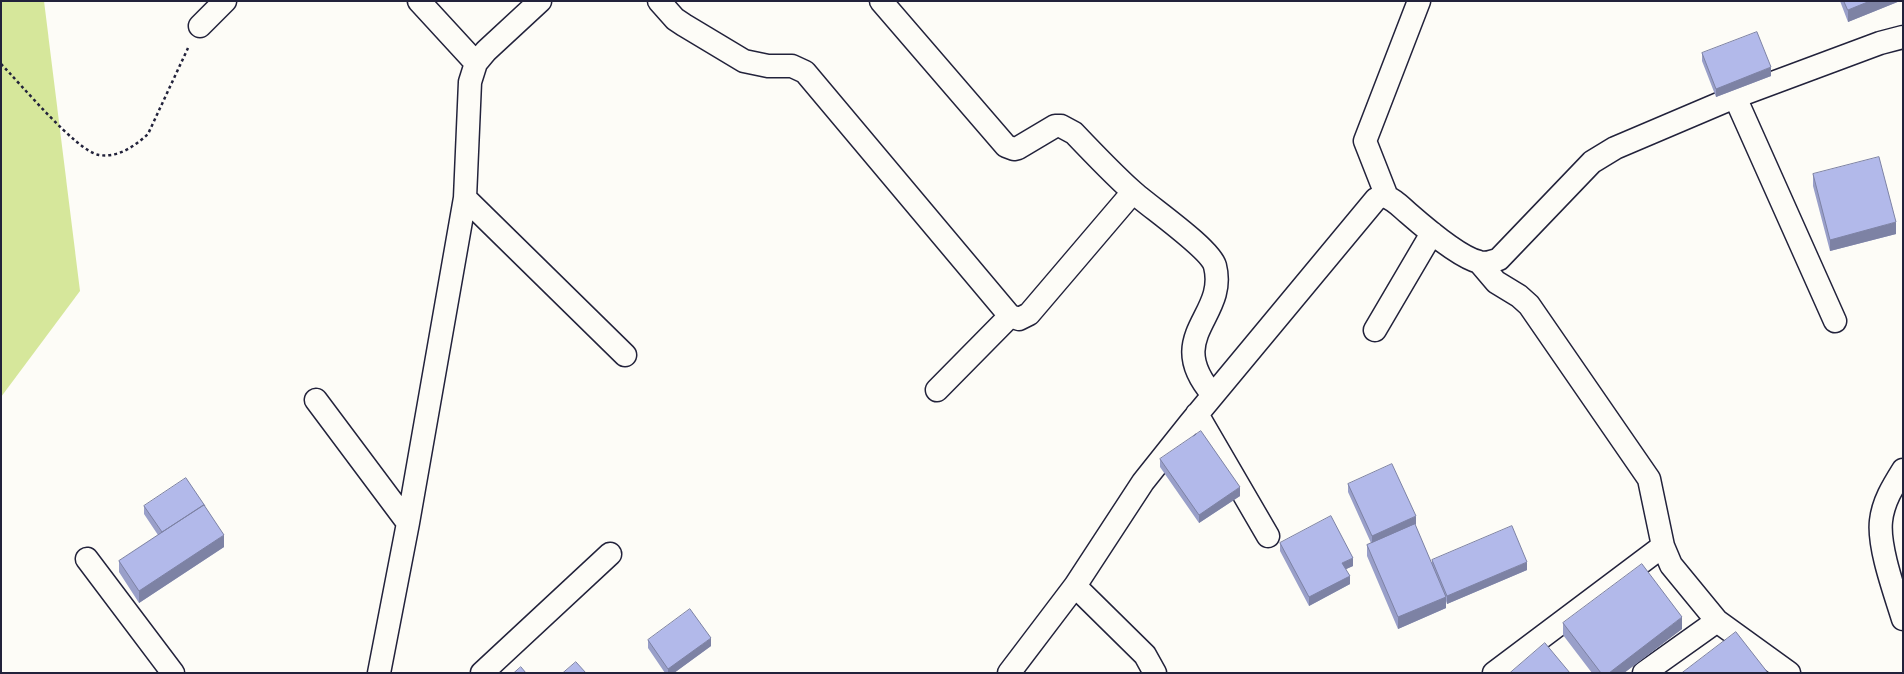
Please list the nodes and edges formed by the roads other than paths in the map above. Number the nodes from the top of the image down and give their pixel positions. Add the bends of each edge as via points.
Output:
1 (225, 1) edge
2 (419, 1) edge
3 (540, 1) edge
4 (659, 1) edge
5 (881, 1) edge
6 (1419, 1) edge
7 (200, 26) road end
8 (1903, 37) edge
9 (476, 63) junction
10 (1735, 97) junction
11 (1133, 192) junction
12 (1387, 197) junction
13 (465, 198) junction
14 (1432, 233) junction
15 (1479, 262) junction
16 (1010, 316) junction
17 (1835, 321) dead end
18 (1376, 330) dead end
19 (625, 355) dead end
20 (937, 390) dead end
21 (1213, 395) junction
22 (316, 400) dead end
23 (1197, 414) junction
24 (1903, 470) edge
25 (408, 523) junction
26 (1268, 536) dead end
27 (1663, 546) junction
28 (610, 554) dead end
29 (1894, 557) edge
30 (87, 559) dead end
31 (1075, 586) junction
32 (1903, 619) edge
33 (1717, 621) junction
34 (173, 673) edge
35 (379, 673) edge
36 (482, 673) edge
37 (1010, 673) edge
38 (1155, 673) edge
39 (1494, 673) edge
40 (1644, 673) edge
41 (1789, 673) edge

1 - 7 street
2 - 9 street
3 - 9 street
4 - 16 street via 684,26 744,61 768,66 792,66 804,72
5 - 11 street via 1006,146 1014,149 1050,128 1061,126 1074,133
6 - 12 street via 1365,141
8 - 10 street via 1880,43
9 - 13 street via 470,82
10 - 15 street via 1615,148 1592,162 1499,259
10 - 17 street
11 - 16 street via 1029,314 1019,319
11 - 21 street via 1199,245 1215,265 1214,297 1194,339 1193,357 1197,373
12 - 14 street
12 - 21 street via 1380,196 1372,202
13 - 19 street
13 - 25 street
14 - 15 street
14 - 18 street
15 - 27 street via 1496,282 1529,305 1649,479
16 - 20 street
21 - 23 street
22 - 25 street
23 - 26 street
23 - 31 street via 1143,482
24 - 29 street via 1887,498 1881,520 1881,530
25 - 35 street
27 - 33 street via 1671,565
27 - 39 street
28 - 36 street
29 - 32 street
30 - 34 street
31 - 37 street
31 - 38 street via 1145,655
33 - 40 street
33 - 41 street

